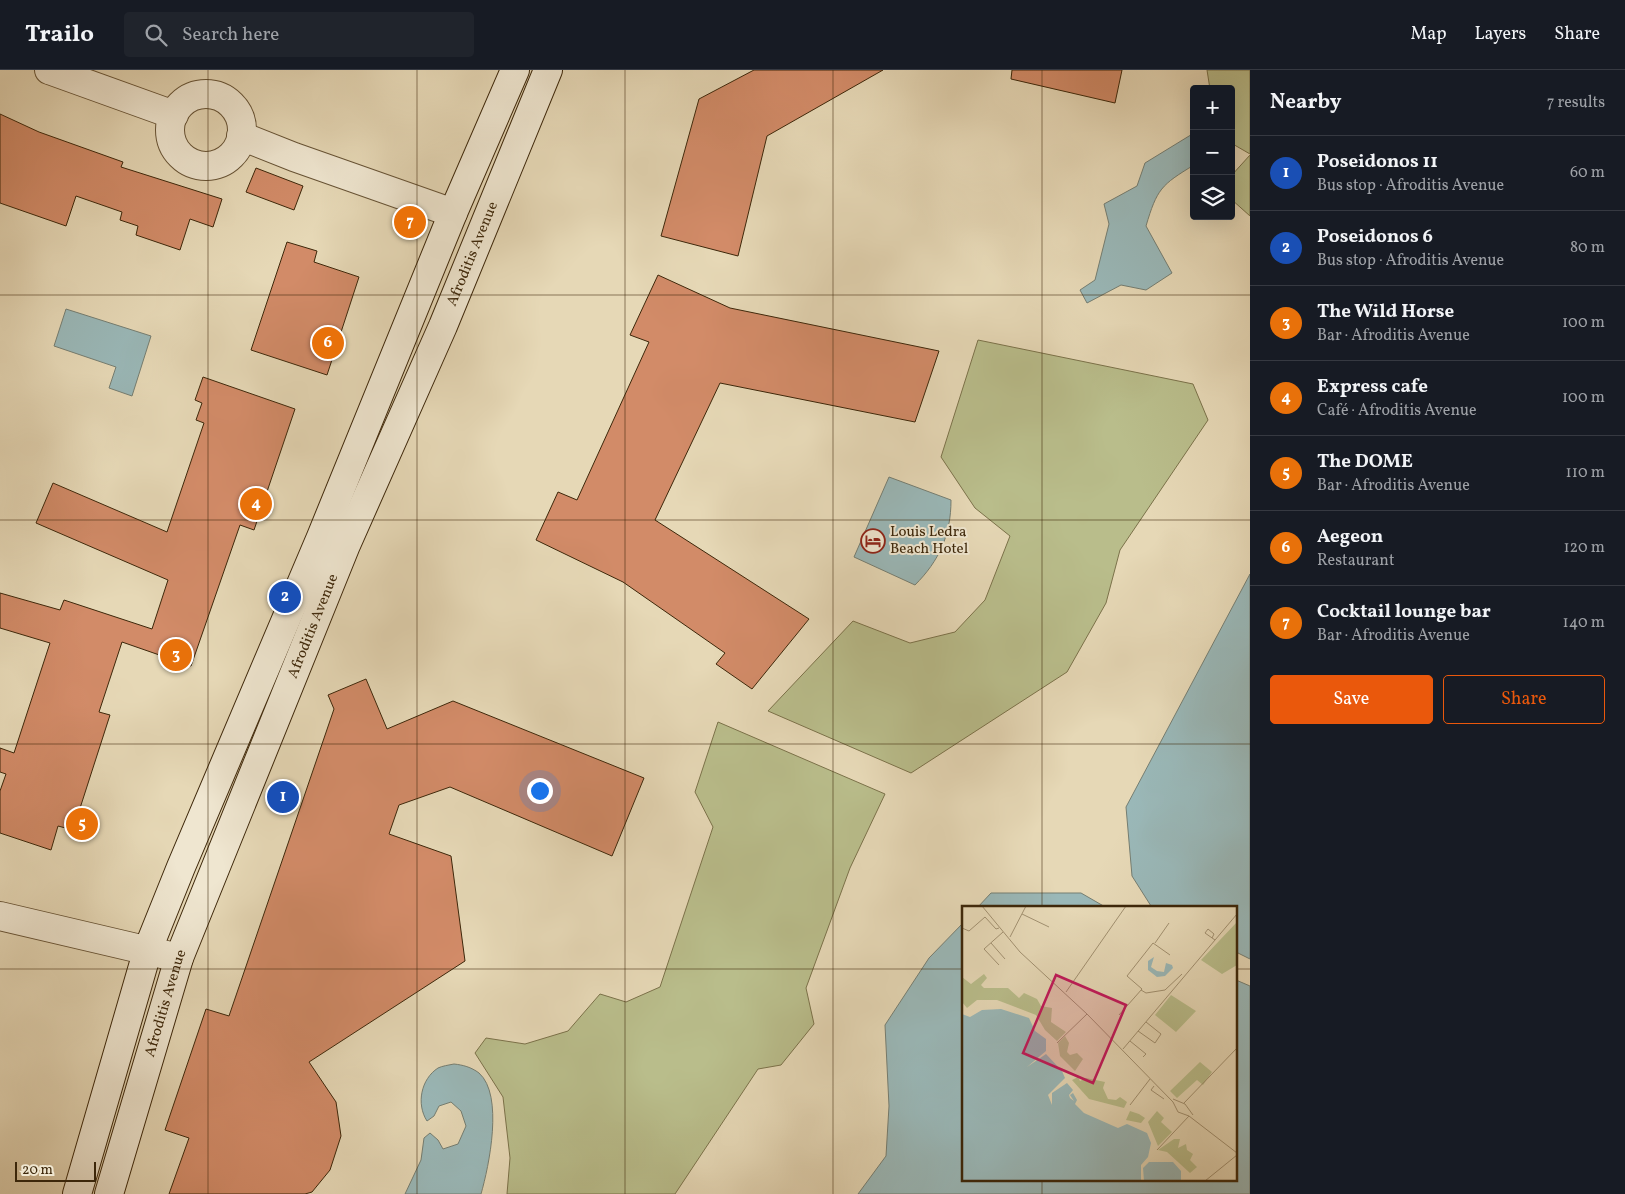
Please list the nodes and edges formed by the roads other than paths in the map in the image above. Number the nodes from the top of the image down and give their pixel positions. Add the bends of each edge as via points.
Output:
1 (49, 70) edge
2 (514, 70) edge
3 (548, 70) edge
4 (174, 115) junction
5 (241, 136) junction
6 (453, 213) junction
7 (0, 916) edge
8 (148, 949) junction
9 (179, 958) junction
10 (77, 1194) edge
11 (109, 1194) edge

1 - 4 main road
2 - 6 main road, Afroditis Avenue
3 - 9 main road, Afroditis Avenue via 443,326 340,560
4 - 5 main road via 191,98 216,96 237,112
4 - 5 main road via 172,143 195,165 206,166 226,160 234,153
5 - 6 main road
6 - 8 main road, Afroditis Avenue via 322,537
7 - 8 main road
8 - 9 main road
8 - 10 main road, Afroditis Avenue
9 - 11 main road, Afroditis Avenue

